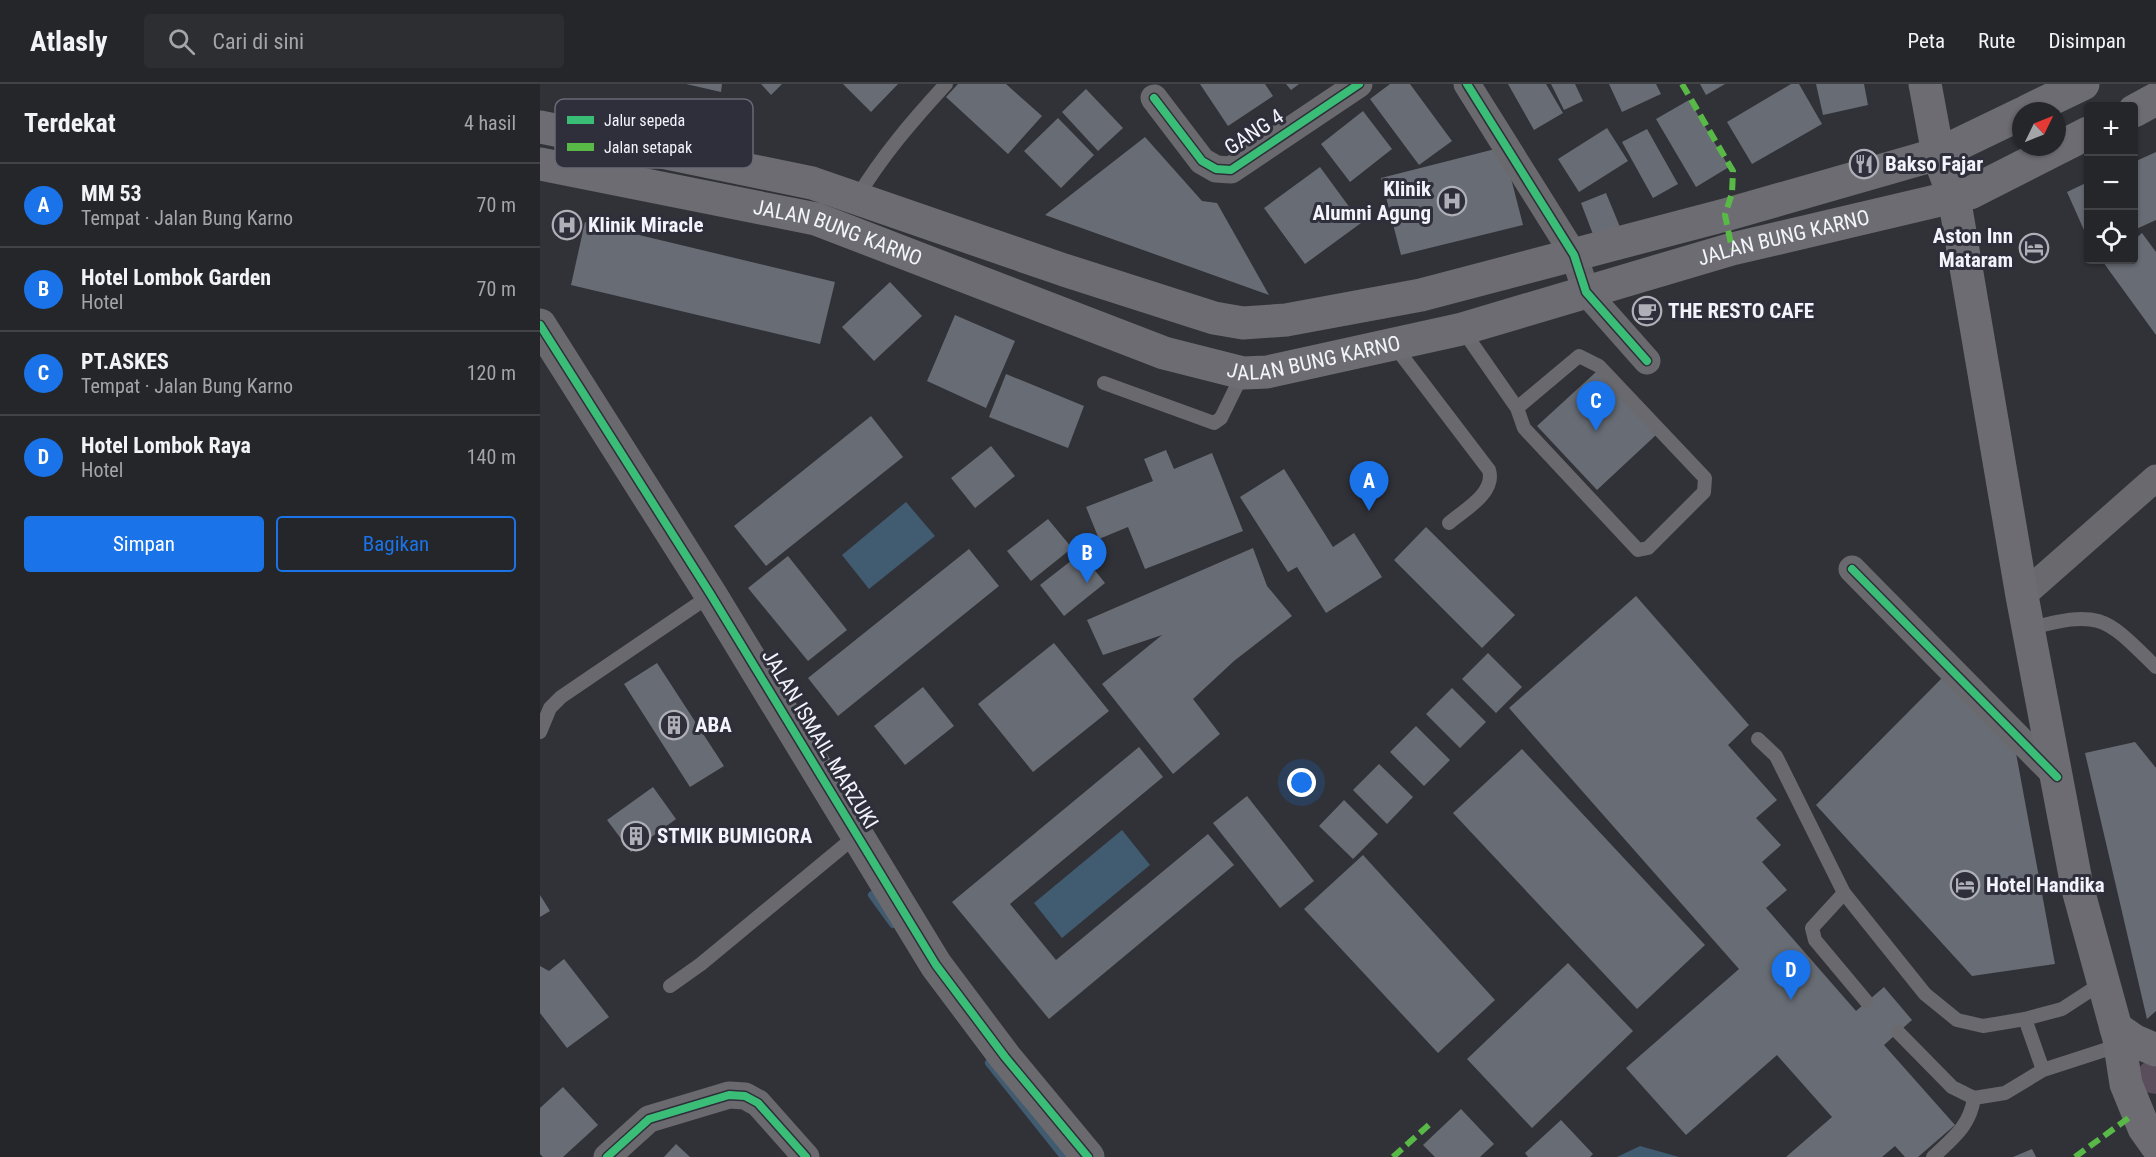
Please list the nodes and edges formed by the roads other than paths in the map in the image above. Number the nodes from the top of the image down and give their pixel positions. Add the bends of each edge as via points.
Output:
1 (946, 84) edge
2 (1359, 84) edge
3 (1467, 84) edge
4 (1924, 84) edge
5 (2083, 84) edge
6 (1154, 98) dead end
7 (2156, 99) edge
8 (2046, 102) edge
9 (2138, 108) edge
10 (2012, 118) edge
11 (540, 127) edge
12 (555, 130) edge
13 (2084, 135) edge
14 (1938, 154) junction
15 (540, 164) edge
16 (555, 167) edge
17 (560, 168) edge
18 (736, 168) joint
19 (1953, 197) junction
20 (856, 199) junction
21 (729, 202) junction
22 (1574, 255) junction
23 (1064, 270) junction
24 (1586, 292) junction
25 (1052, 308) junction
26 (1334, 312) junction
27 (540, 325) edge
28 (1462, 329) junction
29 (1393, 344) junction
30 (1344, 355) junction
31 (1647, 361) dead end
32 (1243, 374) junction
33 (1104, 384) dead end
34 (1517, 408) junction
35 (2156, 478) edge
36 (1449, 523) dead end
37 (1852, 569) dead end
38 (711, 595) junction
39 (2022, 596) junction
40 (2028, 629) junction
41 (2156, 667) edge
42 (540, 732) edge
43 (1758, 739) dead end
44 (2057, 777) junction
45 (857, 835) junction
46 (1844, 893) junction
47 (2102, 983) junction
48 (670, 986) dead end
49 (1866, 1001) dead end
50 (2025, 1019) junction
51 (1898, 1032) dead end
52 (2118, 1036) junction
53 (2156, 1050) edge
54 (2043, 1070) junction
55 (1974, 1098) junction
56 (2146, 1137) edge
57 (607, 1157) edge
58 (806, 1157) edge
59 (1088, 1157) edge
60 (1933, 1157) edge

1 - 20 lane via 887,150
2 - 6 street, GANG 4 via 1231,170 1216,169 1202,161
3 - 22 street
4 - 14 main road
5 - 8 main road
7 - 9 main road
10 - 14 main road
11 - 12 main road
13 - 19 main road, JALAN BUNG KARNO via 1970,193
14 - 19 main road
14 - 22 main road
15 - 16 main road, JALAN BUNG KARNO
17 - 21 main road, JALAN BUNG KARNO
18 - 20 main road via 812,183
18 - 21 main road
19 - 24 main road, JALAN BUNG KARNO via 1732,249
19 - 39 main road
20 - 23 main road
21 - 25 main road, JALAN BUNG KARNO via 816,219
22 - 24 street
22 - 26 main road via 1421,295
23 - 25 main road
23 - 26 main road via 1214,318 1243,323
24 - 28 main road, JALAN BUNG KARNO
24 - 31 street
25 - 32 main road, JALAN BUNG KARNO via 1164,353
26 - 30 main road
27 - 38 street, JALAN ISMAIL MARZUKI
28 - 29 main road, JALAN BUNG KARNO
28 - 34 lane
29 - 30 main road, JALAN BUNG KARNO
29 - 36 lane via 1489,470 1488,489
30 - 32 main road, JALAN BUNG KARNO
32 - 33 lane via 1221,418 1214,423
34 - 34 lane via 1524,428 1638,550 1648,548 1704,492 1705,478 1599,366 1584,358 1578,356
35 - 39 street
37 - 44 street
38 - 42 lane via 561,697 550,708
38 - 45 street, JALAN ISMAIL MARZUKI
39 - 40 main road
40 - 41 lane via 2059,620 2093,617 2117,629
40 - 44 main road
43 - 46 lane via 1776,756
44 - 47 main road via 2077,886
45 - 48 lane
45 - 59 street, JALAN ISMAIL MARZUKI via 936,966
46 - 49 lane via 1812,928 1815,940
46 - 50 lane via 1925,994 1957,1020 1983,1026
47 - 50 lane via 2062,1009
47 - 52 main road
50 - 54 lane
51 - 55 lane via 1953,1087
52 - 53 main road
52 - 54 lane
52 - 56 main road via 2126,1084
54 - 55 lane via 2005,1093
55 - 60 lane via 1964,1128
57 - 58 street via 650,1119 729,1095 745,1096 758,1103

